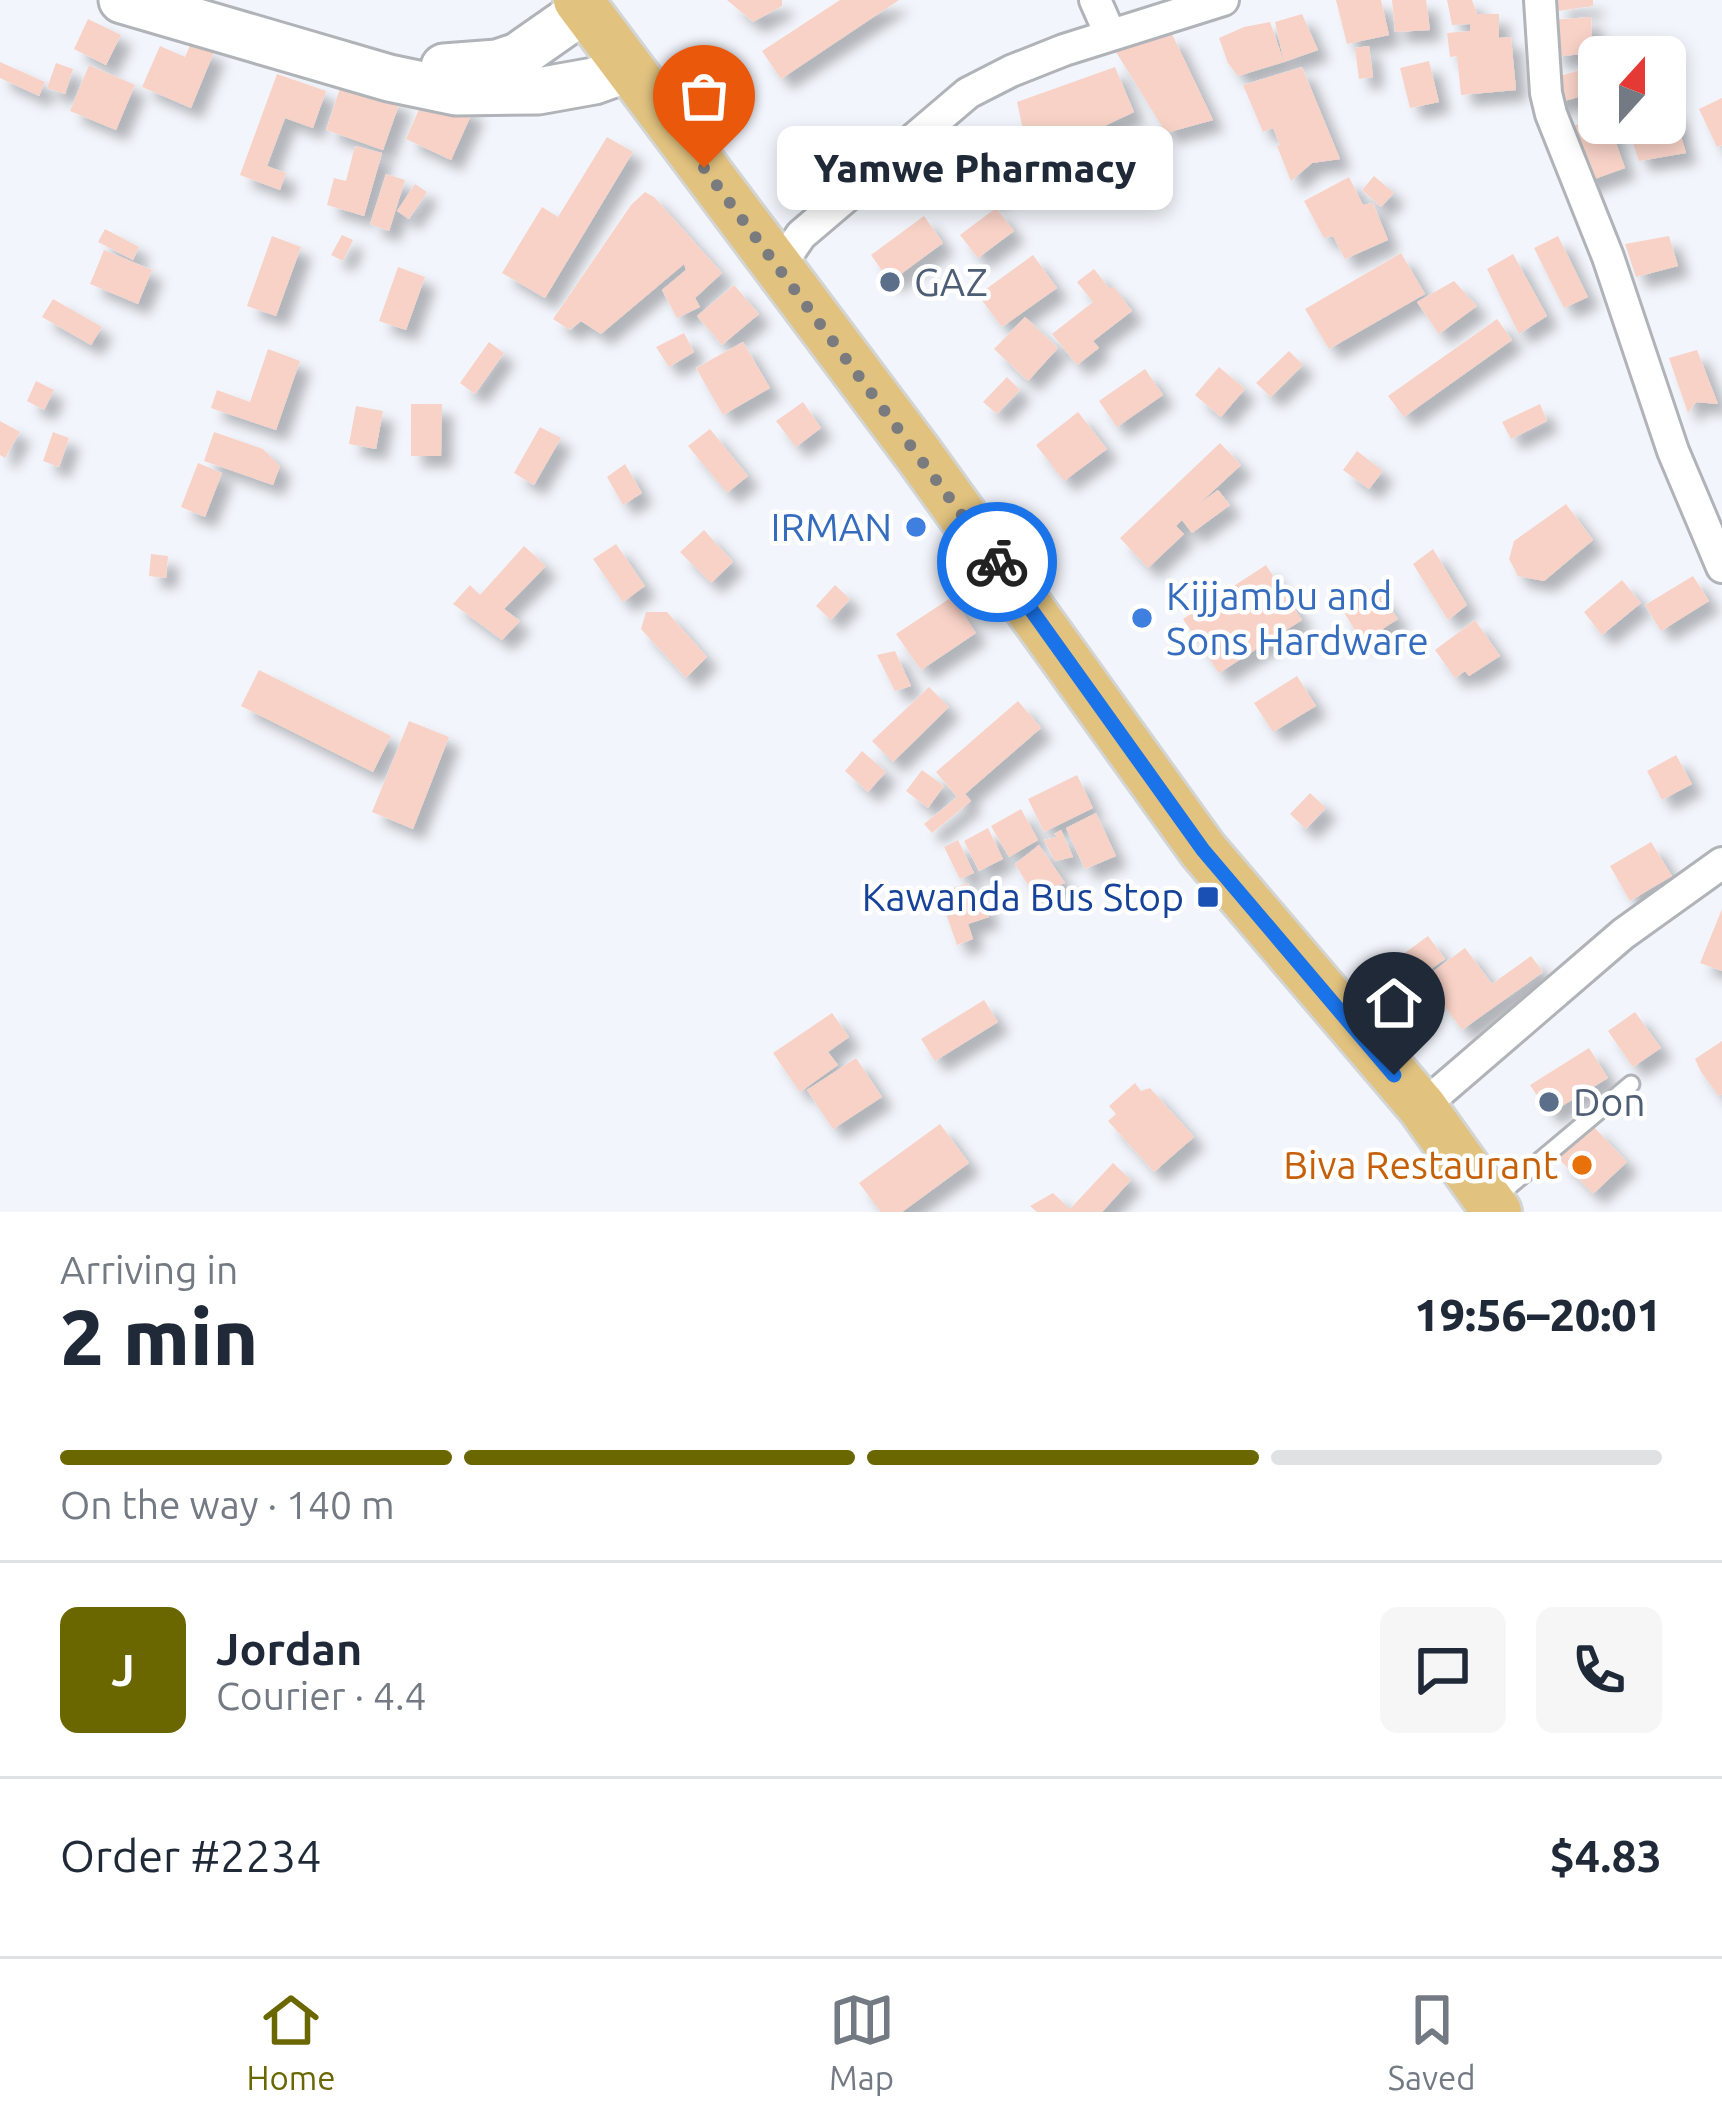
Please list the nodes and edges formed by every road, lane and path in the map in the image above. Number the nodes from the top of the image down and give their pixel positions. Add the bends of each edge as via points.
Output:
1 (122, 0) edge
2 (1095, 0) edge
3 (1223, 0) edge
4 (1540, 0) edge
5 (582, 5) edge
6 (1110, 34) junction
7 (630, 68) junction
8 (388, 78) junction
9 (779, 267) junction
10 (1722, 567) edge
11 (1722, 863) edge
12 (1630, 1084) dead end
13 (1422, 1107) junction
14 (1494, 1207) edge

1 - 8 main road
2 - 6 street
3 - 6 street
4 - 10 street via 1551,114
5 - 7 main road
5 - 8 main road via 518,56
6 - 9 street via 968,93 801,235
7 - 8 main road via 538,91 456,92
7 - 9 main road
9 - 13 main road via 1203,850
11 - 13 street via 1623,934
12 - 14 lane
13 - 14 main road

